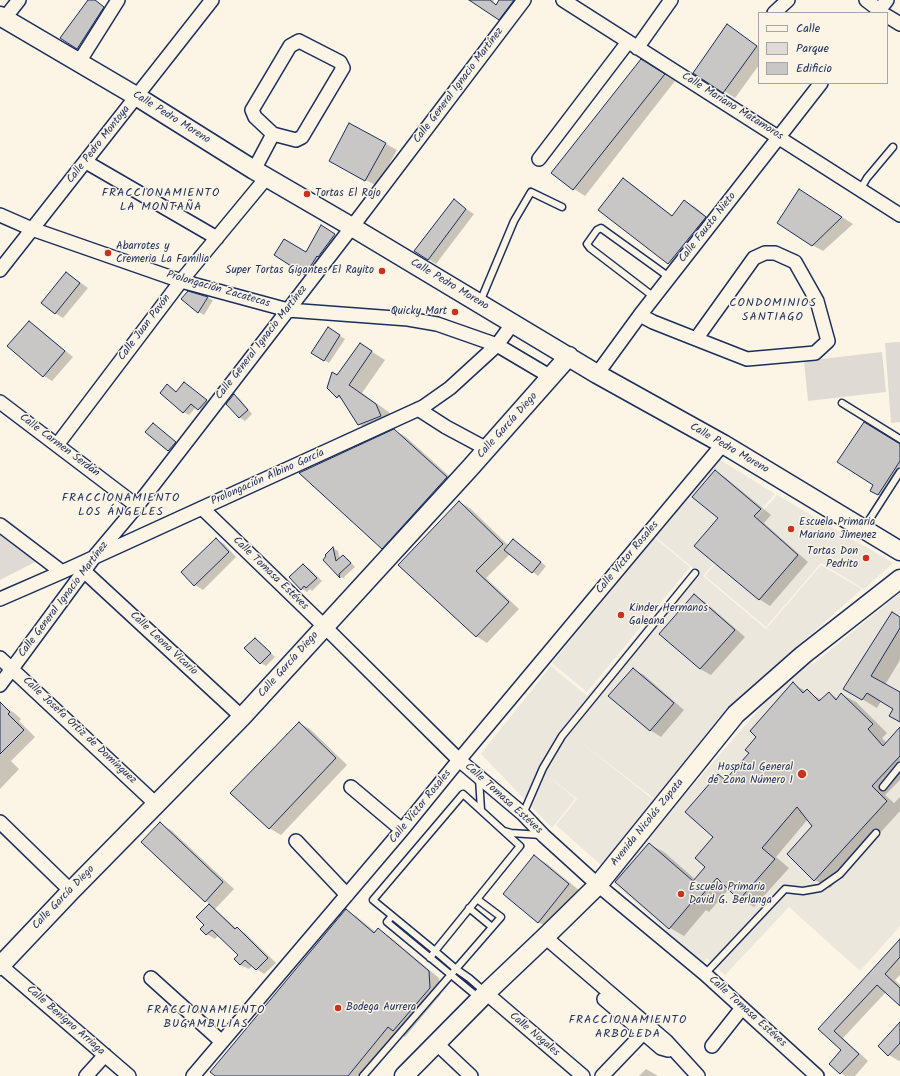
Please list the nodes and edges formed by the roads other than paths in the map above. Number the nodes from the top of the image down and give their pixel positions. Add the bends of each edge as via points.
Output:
1 (19, 0) edge
2 (118, 0) edge
3 (212, 0) edge
4 (524, 0) edge
5 (563, 0) edge
6 (671, 0) edge
7 (788, 0) edge
8 (866, 0) edge
9 (887, 0) edge
10 (775, 12) edge
11 (880, 12) edge
12 (881, 12) edge
13 (2, 17) edge
14 (888, 17) edge
15 (900, 24) edge
16 (633, 45) junction
17 (79, 62) junction
18 (820, 84) edge
19 (136, 96) junction
20 (273, 134) junction
21 (779, 136) junction
22 (893, 147) dead end
23 (539, 159) dead end
24 (86, 162) junction
25 (260, 173) junction
26 (860, 190) junction
27 (562, 207) dead end
28 (0, 215) edge
29 (900, 215) edge
30 (352, 227) junction
31 (32, 228) junction
32 (217, 238) junction
33 (0, 270) edge
34 (670, 277) junction
35 (182, 281) junction
36 (654, 297) junction
37 (480, 304) junction
38 (288, 310) junction
39 (640, 315) junction
40 (513, 323) junction
41 (696, 339) junction
42 (497, 345) junction
43 (569, 356) junction
44 (597, 374) junction
45 (552, 377) junction
46 (0, 402) edge
47 (842, 403) dead end
48 (418, 409) junction
49 (900, 439) edge
50 (723, 444) junction
51 (57, 446) junction
52 (487, 449) junction
53 (900, 472) edge
54 (137, 506) junction
55 (202, 508) junction
56 (0, 525) edge
57 (863, 529) junction
58 (900, 551) edge
59 (95, 556) junction
60 (62, 572) junction
61 (85, 572) junction
62 (695, 573) dead end
63 (900, 578) edge
64 (0, 599) edge
65 (325, 627) junction
66 (0, 658) edge
67 (13, 669) junction
68 (0, 685) edge
69 (242, 717) junction
70 (458, 760) junction
71 (900, 766) edge
72 (479, 776) junction
73 (351, 787) dead end
74 (882, 787) dead end
75 (157, 805) junction
76 (481, 810) junction
77 (523, 814) junction
78 (0, 822) edge
79 (402, 830) junction
80 (503, 830) junction
81 (876, 833) dead end
82 (544, 836) junction
83 (296, 842) dead end
84 (598, 884) junction
85 (71, 891) junction
86 (347, 895) junction
87 (477, 899) junction
88 (469, 908) junction
89 (392, 916) junction
90 (492, 927) junction
91 (416, 936) junction
92 (542, 940) junction
93 (411, 943) junction
94 (435, 951) junction
95 (430, 958) junction
96 (0, 965) edge
97 (456, 969) junction
98 (705, 974) junction
99 (451, 975) junction
100 (151, 978) dead end
101 (483, 996) junction
102 (742, 1008) junction
103 (646, 1029) junction
104 (222, 1042) junction
105 (436, 1044) junction
106 (712, 1046) dead end
107 (104, 1055) junction
108 (86, 1076) edge
109 (129, 1076) edge
110 (193, 1076) edge
111 (363, 1076) edge
112 (404, 1076) edge
113 (471, 1076) edge
114 (583, 1076) edge
115 (602, 1076) edge
116 (698, 1076) edge
117 (817, 1076) edge

1 - 13 street
2 - 17 street
3 - 19 street, Calle Pedro Montoya
4 - 30 street, Calle General Ignacio Martínez
5 - 16 street, Calle Mariano Matamoros
6 - 16 street
7 - 10 street
8 - 11 street
9 - 12 street
13 - 17 street, Calle Pedro Moreno
14 - 15 street
16 - 21 street, Calle Mariano Matamoros
16 - 23 street
17 - 19 street, Calle Pedro Moreno
18 - 21 street, Calle Fausto Nieto
19 - 24 street, Calle Pedro Montoya
19 - 25 street, Calle Pedro Moreno
20 - 20 street via 255,117 252,110 290,46 299,42 340,62 343,68 302,137 296,140
20 - 25 street, Calle Juan Pavón
21 - 26 street, Calle Mariano Matamoros
21 - 34 street, Calle Fausto Nieto
22 - 26 lane
24 - 31 street, Calle Pedro Montoya
24 - 32 street
25 - 30 street, Calle Pedro Moreno
25 - 32 street, Calle Juan Pavón
26 - 29 street, Calle Mariano Matamoros
27 - 37 lane via 531,192 514,221
28 - 31 street, Prolongación Zacatecas
30 - 37 street, Calle Pedro Moreno
30 - 38 street, Calle General Ignacio Martínez
31 - 33 street, Calle Pedro Montoya
31 - 35 street, Prolongación Zacatecas
32 - 35 street, Calle Juan Pavón
34 - 36 street, Calle Fausto Nieto
34 - 36 lane via 601,228 597,230 587,244 590,248
35 - 38 street, Prolongación Zacatecas
35 - 51 street, Calle Juan Pavón
36 - 39 street, Calle Fausto Nieto
37 - 40 street, Calle Pedro Moreno
38 - 42 street, Prolongación Zacatecas via 408,319 437,324
38 - 54 street, Calle General Ignacio Martínez
39 - 41 street
39 - 44 street, Calle Fausto Nieto
40 - 42 street, Prolongación Albino García
40 - 43 street, Calle Pedro Moreno
41 - 41 street via 748,359 815,352 828,341 817,302 795,262 775,253 764,253 754,258
42 - 45 street, Prolongación Zacatecas
42 - 48 street, Prolongación Albino García via 450,388
43 - 44 street, Calle Pedro Moreno
43 - 45 street, Calle García Diego
44 - 50 street, Calle Pedro Moreno
45 - 52 street, Calle García Diego
46 - 51 street, Calle Carmen Serdán
47 - 49 lane
48 - 52 street
48 - 55 street, Prolongación Albino García
50 - 57 street, Calle Pedro Moreno
50 - 70 street, Calle Víctor Rosales
51 - 54 street, Calle Carmen Serdán
52 - 65 street, Calle García Diego
53 - 57 lane
54 - 59 street, Calle General Ignacio Martínez
55 - 59 street, Prolongación Albino García
55 - 65 street, Calle Tomasa Estéves
56 - 60 street
57 - 58 street, Calle Pedro Moreno
59 - 60 street, Prolongación Albino García
59 - 61 street, Calle General Ignacio Martínez
60 - 64 street, Prolongación Albino García
61 - 67 street, Calle General Ignacio Martínez
61 - 69 street, Calle Leona Vicario
62 - 77 lane via 562,736
63 - 84 street, Avenida Nicolás Zapata via 803,655 736,714
65 - 69 street, Calle García Diego
65 - 70 street, Calle Tomasa Estéves
66 - 67 street, Calle Josefa Ortiz de Domínguez
67 - 68 street, Calle General Ignacio Martínez
67 - 75 street, Calle Josefa Ortiz de Domínguez
69 - 75 street, Calle García Diego
70 - 72 street, Calle Tomasa Estéves
70 - 79 street, Calle Víctor Rosales
71 - 74 lane
72 - 76 lane
72 - 77 street, Calle Tomasa Estéves
73 - 79 street
75 - 85 street, Calle García Diego
76 - 80 lane
76 - 89 lane via 463,794 373,900
77 - 82 street, Calle Tomasa Estéves
78 - 85 street
79 - 86 street, Calle Víctor Rosales
80 - 82 lane
80 - 87 lane via 520,846
81 - 98 lane via 840,874 820,888 803,891 785,888
82 - 84 street, Calle Tomasa Estéves
83 - 86 street
84 - 92 street, Avenida Nicolás Zapata
84 - 98 street, Calle Tomasa Estéves
85 - 96 street, Calle García Diego
86 - 104 street, Calle Víctor Rosales
87 - 88 lane
87 - 90 lane via 501,917
88 - 90 lane
88 - 94 lane
89 - 91 lane
89 - 93 lane via 387,922
90 - 97 lane
91 - 93 lane
91 - 94 lane
92 - 101 street, Avenida Nicolás Zapata
92 - 103 street
93 - 95 lane
94 - 95 lane
94 - 97 lane
95 - 99 lane
96 - 107 street, Calle Benigno Arriaga
97 - 99 lane
97 - 101 lane via 469,978
98 - 102 street, Calle Tomasa Estéves
99 - 101 lane
99 - 111 lane
100 - 104 street
101 - 105 street, Avenida Nicolás Zapata
101 - 114 street, Calle Nogales
102 - 106 street
102 - 117 street, Calle Tomasa Estéves
103 - 115 street
103 - 116 street via 666,1041
104 - 110 street, Calle Víctor Rosales
105 - 112 street, Avenida Nicolás Zapata
105 - 113 street
107 - 108 street
107 - 109 street, Calle Benigno Arriaga

